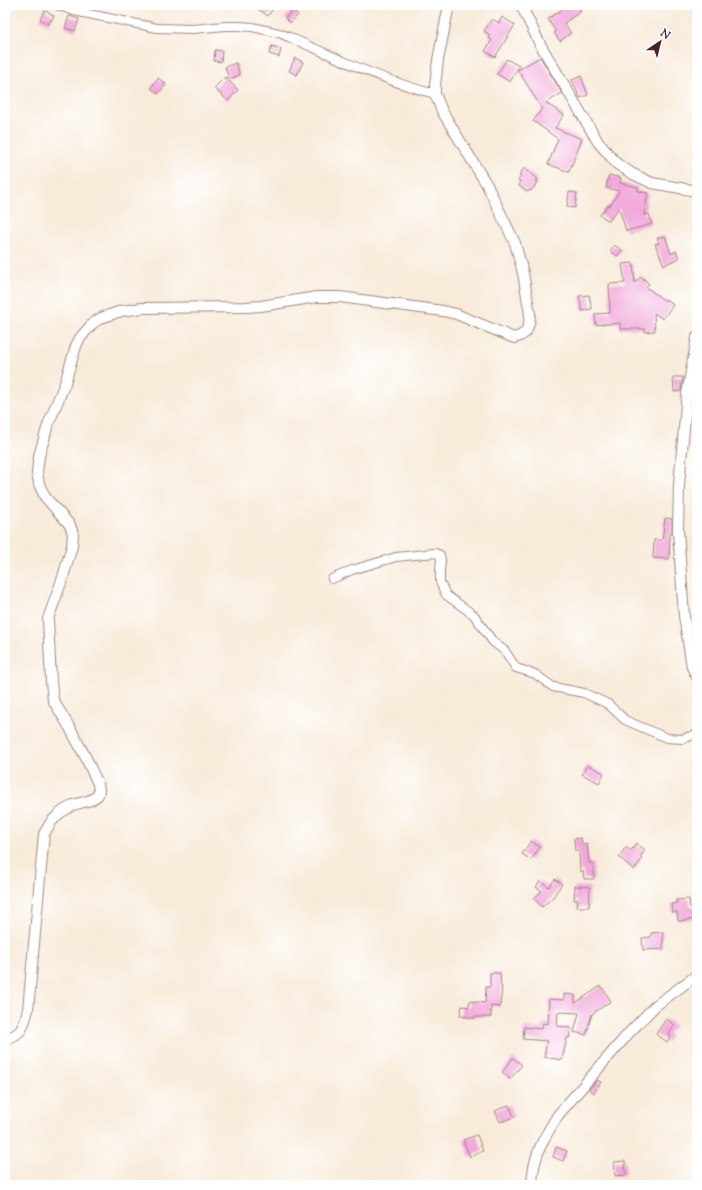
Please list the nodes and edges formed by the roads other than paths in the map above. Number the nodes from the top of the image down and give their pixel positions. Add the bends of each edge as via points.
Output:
1 (57, 5) edge
2 (449, 5) edge
3 (521, 5) edge
4 (435, 94) junction
5 (697, 191) edge
6 (697, 337) edge
7 (332, 579) dead end
8 (697, 677) edge
9 (697, 734) edge
10 (697, 975) edge
11 (5, 1039) edge
12 (532, 1185) edge

1 - 4 street via 156,28 239,26 265,30 289,37 376,75
2 - 4 street via 438,60
3 - 5 street via 540,44 598,142 618,164 652,183
4 - 11 street via 442,111 487,184 515,243 530,314 526,332 514,338 443,310 340,297 317,297 253,306 142,308 121,311 93,323 76,346 48,425 37,472 44,497 70,525 73,534 63,577 48,619 53,700 86,758 99,790 98,795 91,800 73,805 60,813 44,834 28,1010 23,1028 16,1036
6 - 8 street via 687,394 678,530 684,616 692,667
7 - 9 street via 352,570 396,557 435,553 440,555 440,582 446,594 474,615 516,668 535,674 553,687 596,698 608,704 625,720 667,738 682,739
10 - 12 street via 655,1006 558,1115 540,1146 532,1174

